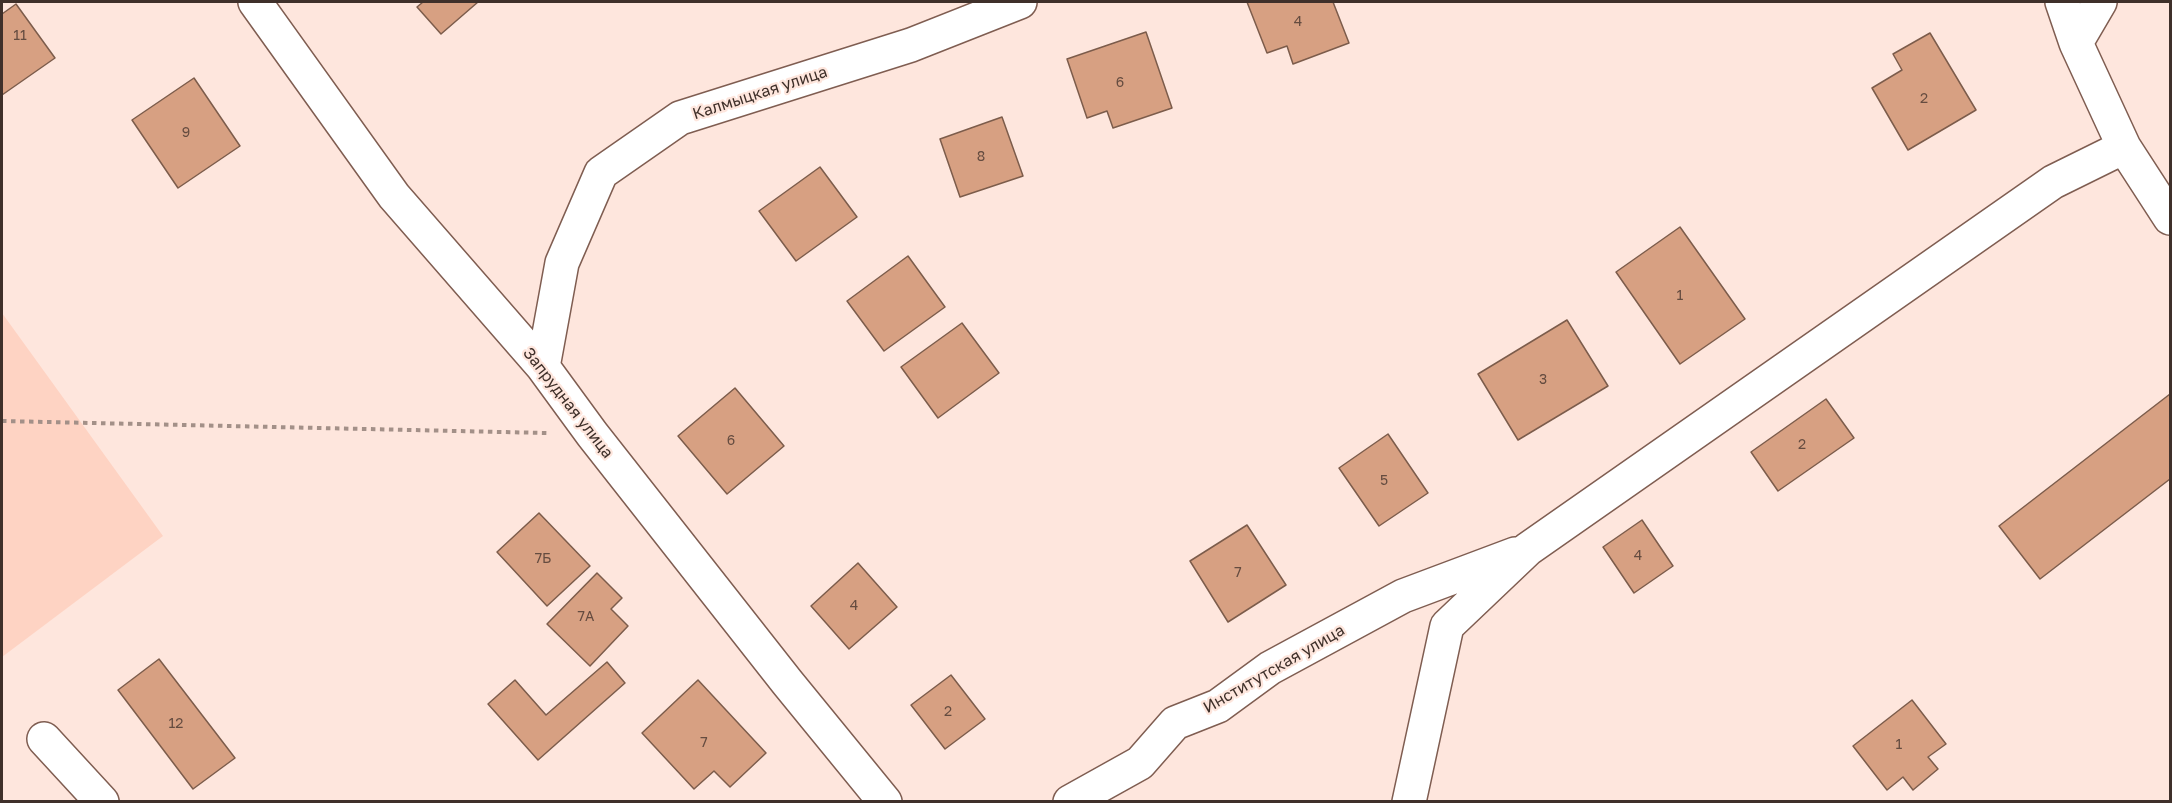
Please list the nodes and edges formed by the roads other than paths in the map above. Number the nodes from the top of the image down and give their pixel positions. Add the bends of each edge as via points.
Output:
1 (255, 2) edge
2 (1020, 2) edge
3 (2062, 2) edge
4 (2100, 2) edge
5 (2076, 44) junction
6 (2124, 147) junction
7 (2170, 218) edge
8 (543, 367) junction
9 (1528, 549) junction
10 (44, 739) dead end
11 (102, 801) edge
12 (885, 801) edge
13 (1070, 801) edge
14 (1409, 801) edge

1 - 8 street, Запрудная улица via 394,196
2 - 8 street, Калмыцкая улица via 911,45 681,118 600,173 562,262
3 - 5 street
4 - 5 street
5 - 6 street
6 - 7 street
6 - 9 street via 2053,182
8 - 12 street, Запрудная улица via 787,682
9 - 13 street, Институтская улица via 1403,596 1270,668 1218,706 1175,723 1140,763
9 - 14 street via 1447,626
10 - 11 street

